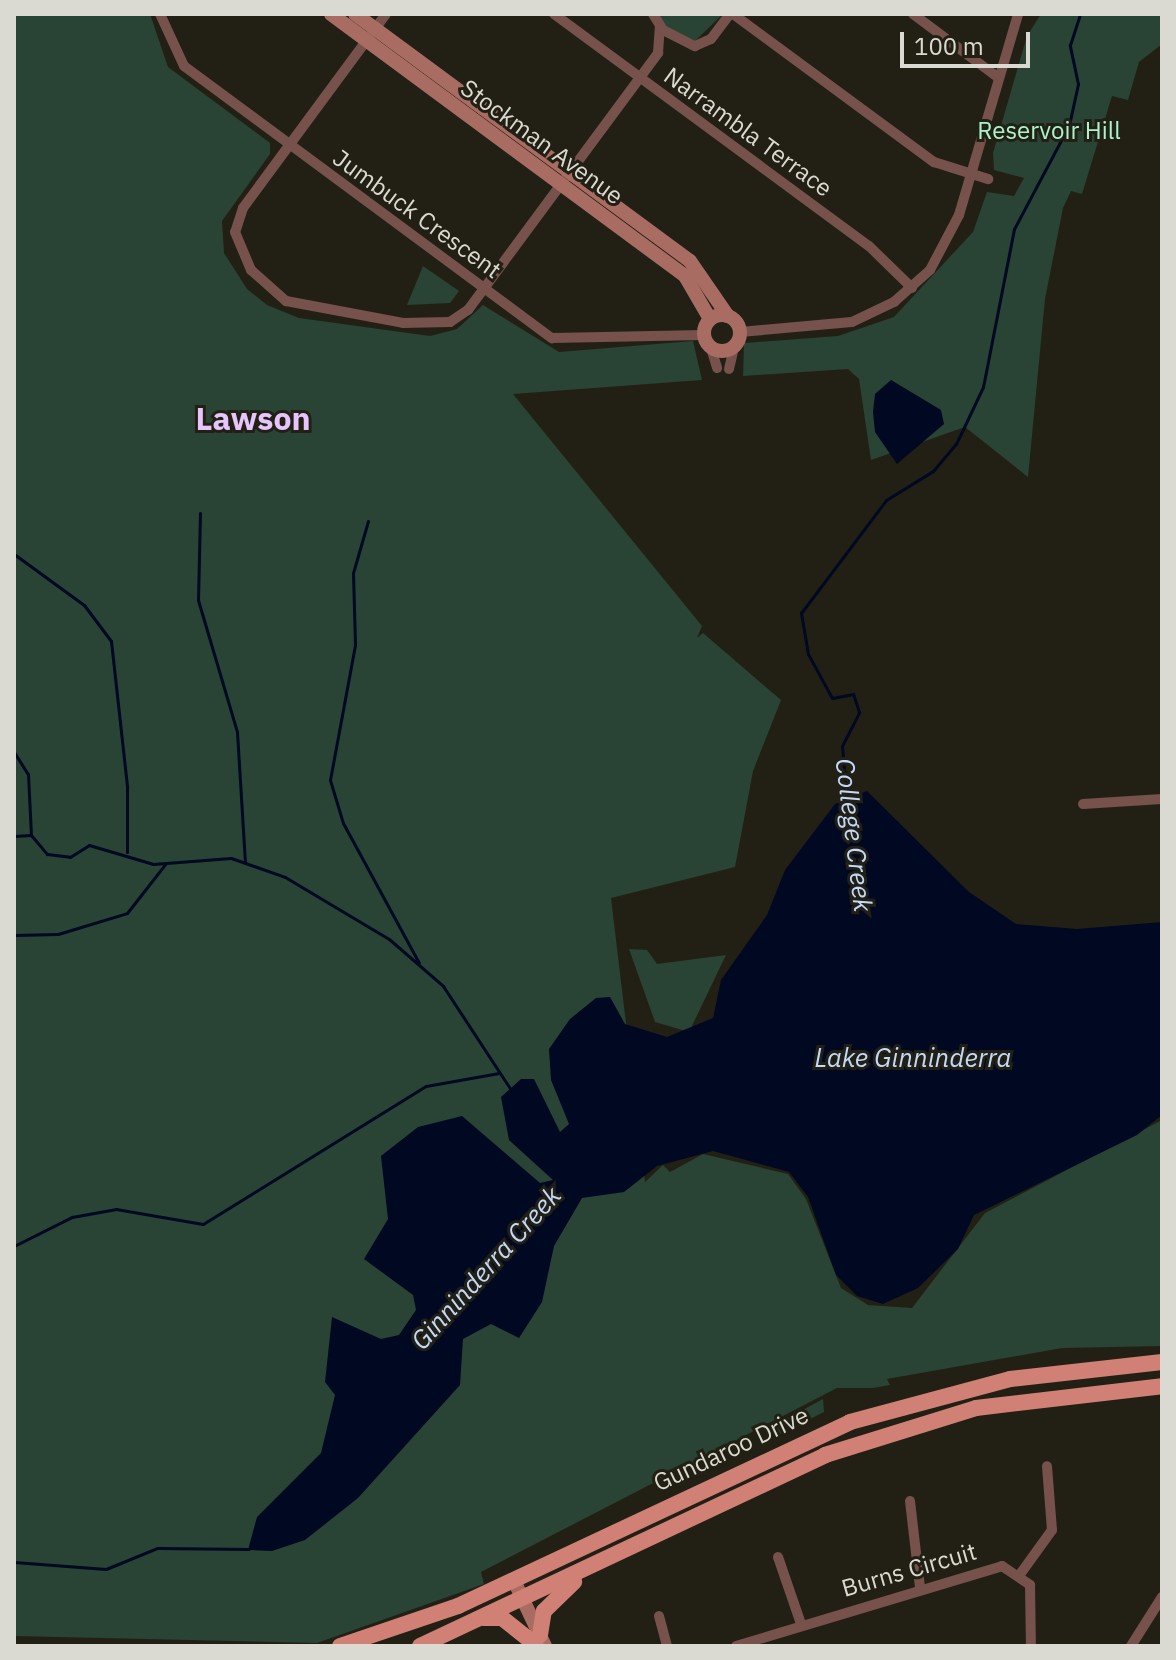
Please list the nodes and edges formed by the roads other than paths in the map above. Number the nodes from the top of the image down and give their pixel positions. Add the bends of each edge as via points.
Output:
1 (160, 14) edge
2 (331, 14) edge
3 (355, 14) edge
4 (386, 14) edge
5 (554, 14) edge
6 (653, 14) edge
7 (732, 14) edge
8 (913, 14) edge
9 (1018, 14) edge
10 (660, 27) junction
11 (371, 35) junction
12 (682, 43) junction
13 (658, 53) junction
14 (640, 77) junction
15 (999, 78) junction
16 (289, 145) junction
17 (971, 174) junction
18 (565, 178) junction
19 (988, 179) dead end
20 (484, 288) junction
21 (912, 288) junction
22 (728, 316) junction
23 (710, 319) junction
24 (740, 332) junction
25 (703, 335) junction
26 (734, 347) junction
27 (711, 348) junction
28 (1162, 799) edge
29 (1083, 804) dead end
30 (1162, 1362) edge
31 (1162, 1386) edge
32 (1047, 1466) dead end
33 (910, 1501) dead end
34 (778, 1557) dead end
35 (594, 1566) junction
36 (1021, 1573) junction
37 (510, 1582) junction
38 (920, 1587) junction
39 (1162, 1597) edge
40 (519, 1601) junction
41 (659, 1616) dead end
42 (483, 1618) junction
43 (800, 1621) junction
44 (540, 1643) edge
45 (340, 1646) edge
46 (420, 1646) edge
47 (667, 1646) edge
48 (736, 1646) edge
49 (1031, 1646) edge
50 (1131, 1646) edge

1 - 16 street, Jumbuck Crescent via 180,63
2 - 11 street, Stockman Avenue
3 - 11 street, Stockman Avenue
4 - 11 street
5 - 14 street, Narrambla Terrace
6 - 10 street
7 - 12 street via 708,41
7 - 17 street via 934,162
8 - 15 street
9 - 15 street
10 - 12 street
10 - 13 street
11 - 16 street
11 - 18 street, Stockman Avenue
12 - 13 street
13 - 14 street
14 - 18 street
14 - 21 street, Narrambla Terrace via 869,246
15 - 17 street
16 - 20 street, Jumbuck Crescent
16 - 20 street via 240,213 235,232 251,270 278,296 322,313 430,324 460,318
17 - 19 street
17 - 21 street via 950,239
18 - 20 street
18 - 22 street, Stockman Avenue via 697,267
18 - 23 street, Stockman Avenue via 691,281
20 - 25 street, Jumbuck Crescent via 562,342
21 - 24 street via 841,324
22 - 23 street
22 - 24 street
23 - 25 street
24 - 26 street
25 - 27 street
26 - 27 street
26 - 27 street via 723,368
28 - 29 street
30 - 37 main road, Gundaroo Drive via 1010,1379 879,1412 749,1465
31 - 35 main road, Gundaroo Drive via 1031,1397 910,1425 798,1467
32 - 36 street via 1052,1530
33 - 38 street
34 - 43 street
35 - 40 main road, Gundaroo Drive
35 - 44 main road via 544,1611
36 - 38 street, Burns Circuit via 996,1566
36 - 49 street via 1033,1595
37 - 40 street
37 - 45 main road, Gundaroo Drive
38 - 43 street, Burns Circuit
39 - 50 street
40 - 42 main road, Gundaroo Drive
40 - 44 street
41 - 47 street
42 - 44 main road via 502,1618
42 - 46 main road, Gundaroo Drive
43 - 48 street, Burns Circuit

